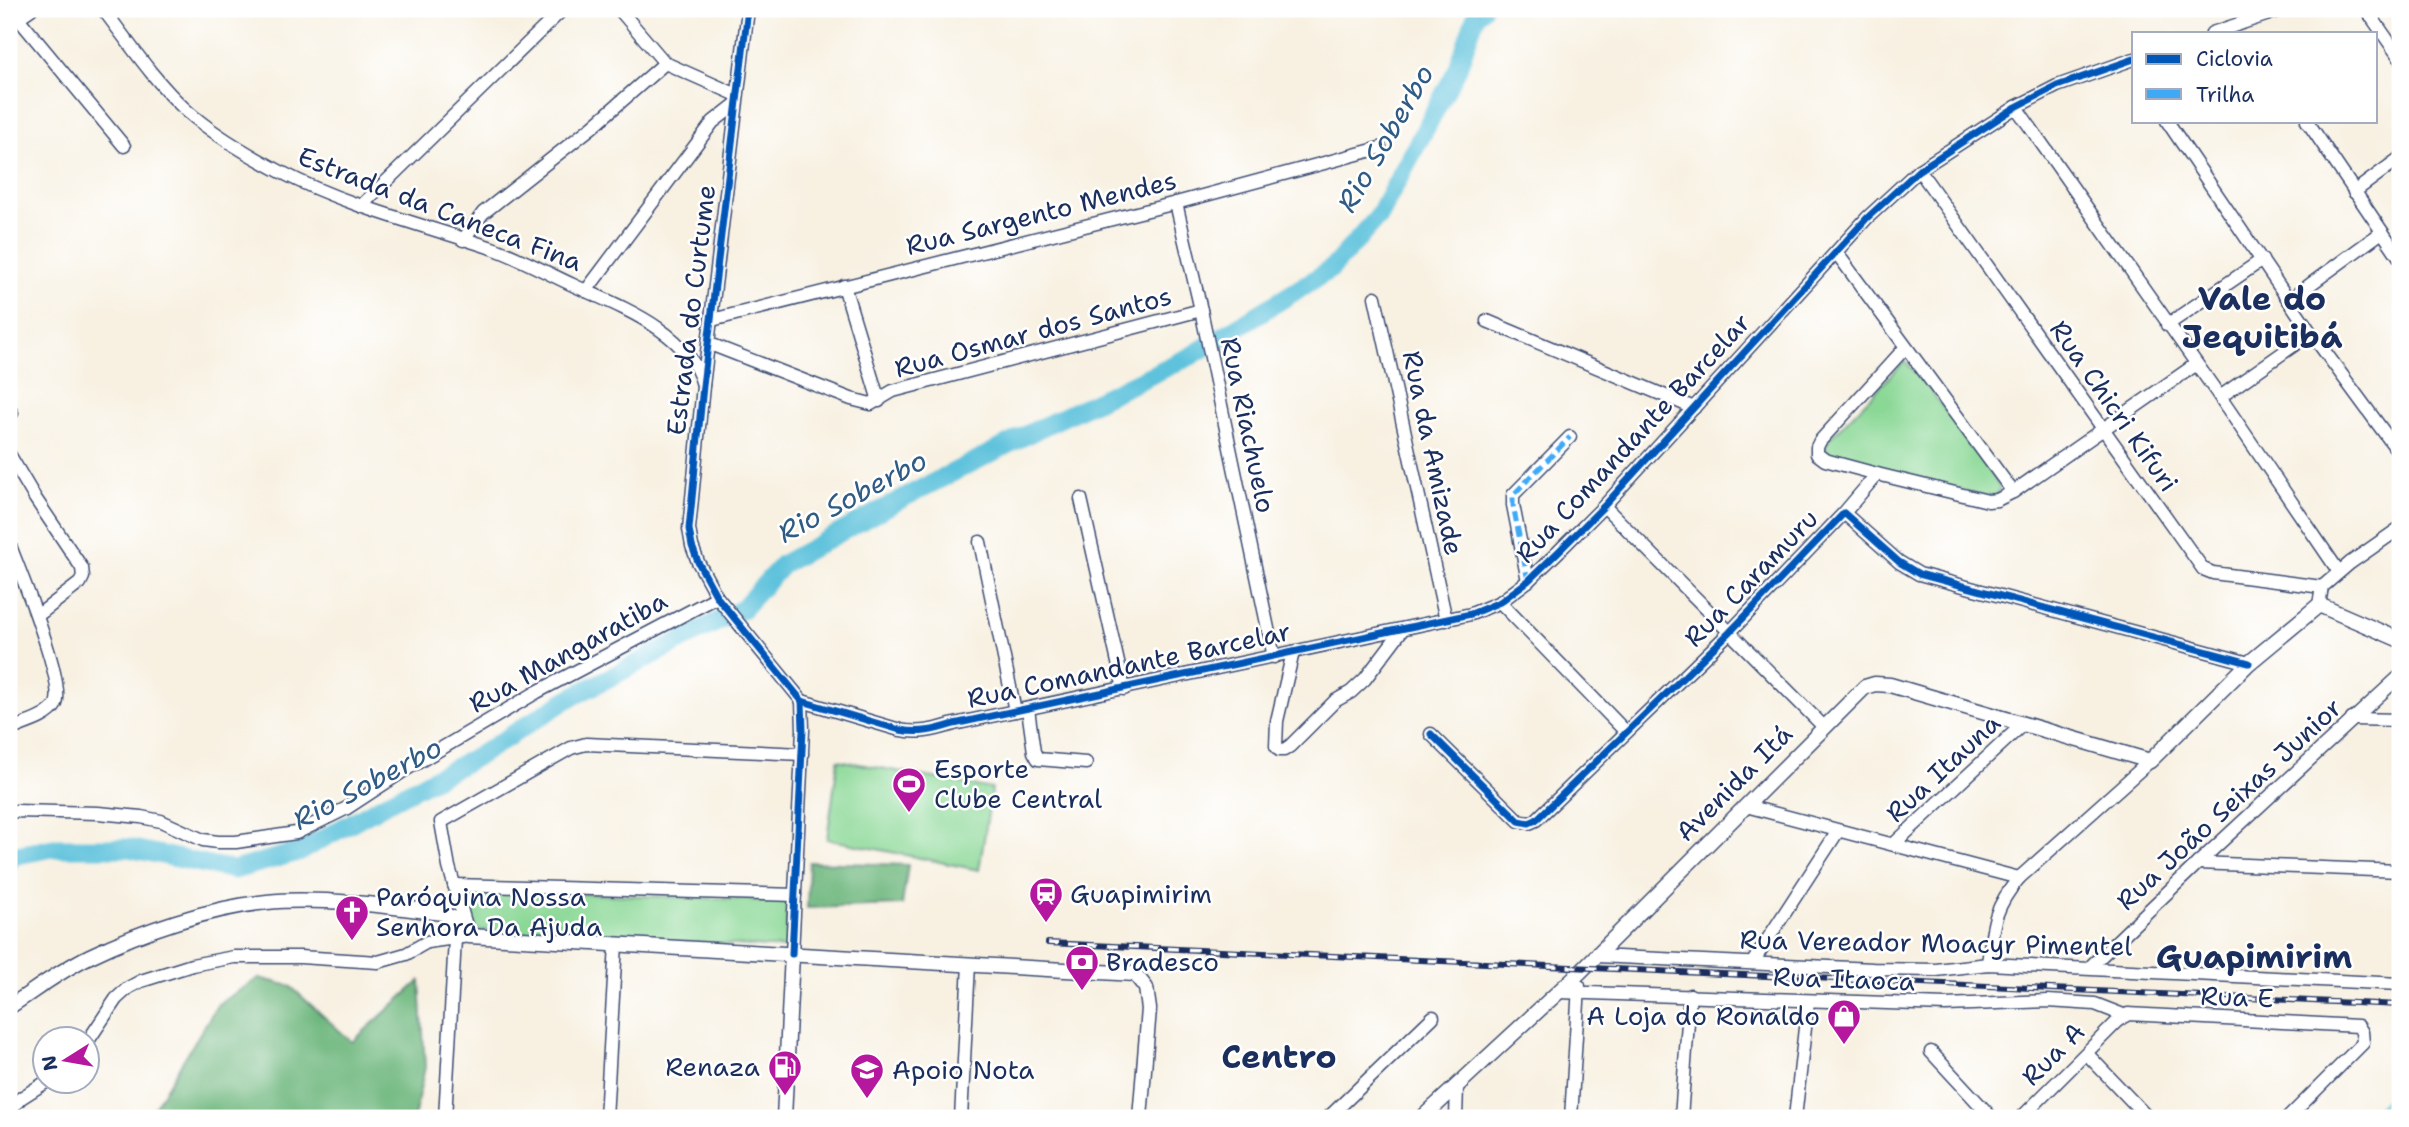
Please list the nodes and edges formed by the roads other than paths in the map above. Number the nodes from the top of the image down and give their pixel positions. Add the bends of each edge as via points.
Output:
1 (31, 9) edge
2 (103, 9) edge
3 (563, 9) edge
4 (619, 9) edge
5 (748, 9) edge
6 (2284, 9) edge
7 (2366, 9) edge
8 (14, 21) edge
9 (2245, 28) edge
10 (2219, 32) edge
11 (2400, 58) edge
12 (2130, 61) edge
13 (665, 63) junction
14 (737, 99) junction
15 (2016, 107) junction
16 (2167, 122) edge
17 (2308, 122) edge
18 (124, 146) dead end
19 (1380, 148) dead end
20 (2400, 158) edge
21 (1919, 170) junction
22 (2354, 192) junction
23 (1176, 203) junction
24 (361, 206) junction
25 (2382, 232) junction
26 (463, 240) junction
27 (2398, 250) edge
28 (1836, 252) junction
29 (2262, 260) junction
30 (844, 286) junction
31 (586, 291) junction
32 (1375, 297) dead end
33 (2289, 300) junction
34 (1201, 310) junction
35 (712, 320) junction
36 (1487, 320) dead end
37 (2167, 325) junction
38 (2311, 333) junction
39 (710, 344) junction
40 (1905, 348) junction
41 (702, 364) junction
42 (2195, 365) junction
43 (703, 386) joint
44 (2220, 397) junction
45 (879, 401) junction
46 (1694, 408) junction
47 (2102, 430) junction
48 (1570, 437) dead end
49 (9, 454) edge
50 (2400, 454) edge
51 (1877, 474) junction
52 (2013, 492) junction
53 (1081, 499) dead end
54 (1604, 506) junction
55 (1844, 513) junction
56 (2400, 528) edge
57 (981, 541) dead end
58 (9, 543) edge
59 (2339, 572) junction
60 (1528, 581) junction
61 (2322, 587) junction
62 (717, 597) junction
63 (1500, 602) junction
64 (2319, 605) junction
65 (37, 615) junction
66 (1446, 620) junction
67 (1402, 630) junction
68 (1728, 633) junction
69 (2400, 640) edge
70 (1293, 652) junction
71 (1274, 657) junction
72 (2249, 663) junction
73 (2400, 676) edge
74 (1124, 689) junction
75 (802, 701) junction
76 (1021, 710) junction
77 (2352, 719) junction
78 (2400, 720) edge
79 (2022, 725) junction
80 (1824, 727) junction
81 (9, 730) edge
82 (1625, 731) junction
83 (1431, 734) dead end
84 (802, 754) junction
85 (2150, 761) junction
86 (1086, 763) dead end
87 (1746, 806) junction
88 (9, 813) edge
89 (1838, 831) junction
90 (1894, 844) junction
91 (2198, 863) junction
92 (2400, 871) edge
93 (2020, 878) junction
94 (454, 884) junction
95 (795, 895) junction
96 (458, 899) junction
97 (442, 913) junction
98 (462, 937) junction
99 (616, 944) junction
100 (792, 954) junction
101 (1597, 956) junction
102 (1753, 962) junction
103 (969, 964) junction
104 (1988, 964) junction
105 (2090, 967) junction
106 (1580, 972) junction
107 (2400, 984) edge
108 (1559, 992) junction
109 (1578, 992) junction
110 (1690, 995) junction
111 (1808, 1001) junction
112 (9, 1007) edge
113 (1433, 1017) dead end
114 (2121, 1019) junction
115 (98, 1026) edge
116 (1931, 1052) dead end
117 (2087, 1054) junction
118 (1457, 1086) junction
119 (32, 1091) edge
120 (9, 1111) edge
121 (445, 1118) edge
122 (606, 1118) edge
123 (784, 1118) edge
124 (961, 1118) edge
125 (1140, 1118) edge
126 (1328, 1118) edge
127 (1422, 1118) edge
128 (1456, 1118) edge
129 (1571, 1118) edge
130 (1681, 1118) edge
131 (1795, 1118) edge
132 (1992, 1118) edge
133 (2021, 1118) edge
134 (2148, 1118) edge
135 (2288, 1118) edge

1 - 8 street
2 - 24 street, Estrada da Caneca Fina via 181,105 202,123 281,172
3 - 24 street
4 - 13 street
5 - 14 street, Estrada do Curtume
6 - 9 street
7 - 11 street
8 - 18 street
9 - 10 street
12 - 15 street, Rua Comandante Barcelar via 2056,86
13 - 14 street
13 - 26 street via 484,214
14 - 31 street via 713,122
14 - 35 street, Estrada do Curtume
15 - 21 street, Rua Comandante Barcelar
15 - 37 street
16 - 29 street
17 - 22 street
19 - 23 street, Rua Sargento Mendes
20 - 22 street
21 - 28 street, Rua Comandante Barcelar
21 - 47 street, Rua Chicri Kifuri
22 - 25 street
23 - 30 street, Rua Sargento Mendes
23 - 34 street, Rua Riachuelo
24 - 26 street, Estrada da Caneca Fina
25 - 27 street
25 - 33 street
26 - 31 street, Estrada da Caneca Fina
28 - 40 street
28 - 46 street, Rua Comandante Barcelar
29 - 33 street
29 - 37 street
30 - 35 street, Rua Sargento Mendes
30 - 45 street
31 - 41 street, Estrada da Caneca Fina via 659,329
32 - 66 street, Rua da Amizade
33 - 38 street
34 - 45 street, Rua Osmar dos Santos via 894,391
34 - 71 street, Rua Riachuelo
35 - 39 street, Estrada do Curtume
36 - 46 street
37 - 42 street
38 - 44 street
38 - 50 street
39 - 41 street, Estrada do Curtume
39 - 45 street via 851,399 871,404
40 - 51 street via 1817,447 1825,460
40 - 52 street
41 - 43 street, Estrada da Caneca Fina
42 - 44 street
42 - 47 street
43 - 62 street, Estrada do Curtume via 689,529 698,562
44 - 59 street
46 - 54 street, Rua Comandante Barcelar
47 - 52 street
47 - 61 street, Rua Chicri Kifuri via 2207,572
48 - 60 street via 1513,495
49 - 65 street via 82,568 80,583
51 - 52 street via 1988,501
51 - 55 street
53 - 74 street
54 - 60 street, Rua Comandante Barcelar
54 - 68 street
55 - 68 street, Rua Caramuru
55 - 72 street, Rua Caramuru via 1919,574
56 - 59 street
57 - 76 street
58 - 65 street
59 - 61 street
60 - 63 street, Rua Comandante Barcelar
61 - 64 street
62 - 75 street, Estrada do Curtume
62 - 88 street, Rua Mangaratiba via 537,692 347,808 296,833 218,842 141,817
63 - 66 street, Rua Comandante Barcelar
63 - 82 street
64 - 69 main road
64 - 72 main road
65 - 81 street via 57,699 55,707
66 - 67 street, Rua Comandante Barcelar
67 - 70 street, Rua Comandante Barcelar
67 - 70 street via 1365,680 1279,750 1277,721
68 - 80 street
68 - 82 street, Rua Caramuru
70 - 71 street, Rua Comandante Barcelar
71 - 74 street, Rua Comandante Barcelar
72 - 85 main road
73 - 77 street, Rua João Seixas Junior
74 - 76 street, Rua Comandante Barcelar
75 - 76 street, Rua Comandante Barcelar via 914,733
75 - 84 street
76 - 86 street via 1038,759
77 - 78 street
77 - 91 street, Rua João Seixas Junior
79 - 80 main road, Avenida Itá via 1875,684 1859,692
79 - 85 main road, Avenida Itá
79 - 90 street, Rua Itauna
80 - 87 main road, Avenida Itá
82 - 83 street, Rua Caramuru via 1529,823 1519,821
84 - 94 street via 586,744 570,748 441,822
84 - 95 street
85 - 93 street
87 - 89 street
87 - 101 main road, Avenida Itá
89 - 90 street
89 - 102 street
90 - 93 street
91 - 92 street
91 - 105 street, Rua João Seixas Junior
93 - 104 street via 1995,914
94 - 95 street
94 - 96 street
95 - 100 street
96 - 97 street
96 - 98 street
97 - 98 main road via 453,918
97 - 112 main road via 303,901 236,907 118,943
98 - 99 main road
98 - 115 street via 427,942 377,962 234,957 180,968 128,988
98 - 121 street
99 - 100 main road
99 - 122 street
100 - 103 main road
100 - 123 main road
101 - 102 street, Rua Vereador Moacyr Pimentel
101 - 106 main road, Avenida Itá
102 - 104 street, Rua Vereador Moacyr Pimentel via 1936,970
103 - 124 street
103 - 125 main road via 1135,974 1146,988 1149,1009
104 - 105 street, Rua Vereador Moacyr Pimentel
105 - 107 street, Rua Vereador Moacyr Pimentel
106 - 108 main road, Avenida Itá
106 - 109 street
108 - 109 street, Rua Itaoca
108 - 118 main road, Avenida Itá
109 - 110 street, Rua Itaoca
109 - 129 street
110 - 111 street, Rua Itaoca
110 - 130 street
111 - 114 street, Rua Itaoca via 1946,1005 2048,1001 2095,1004
111 - 131 street
113 - 126 street
114 - 117 street, Rua A
114 - 135 street, Rua E via 2358,1026 2363,1043
116 - 132 street
117 - 133 street, Rua A
117 - 134 street
118 - 127 main road, Avenida Itá
118 - 128 street
119 - 120 street

